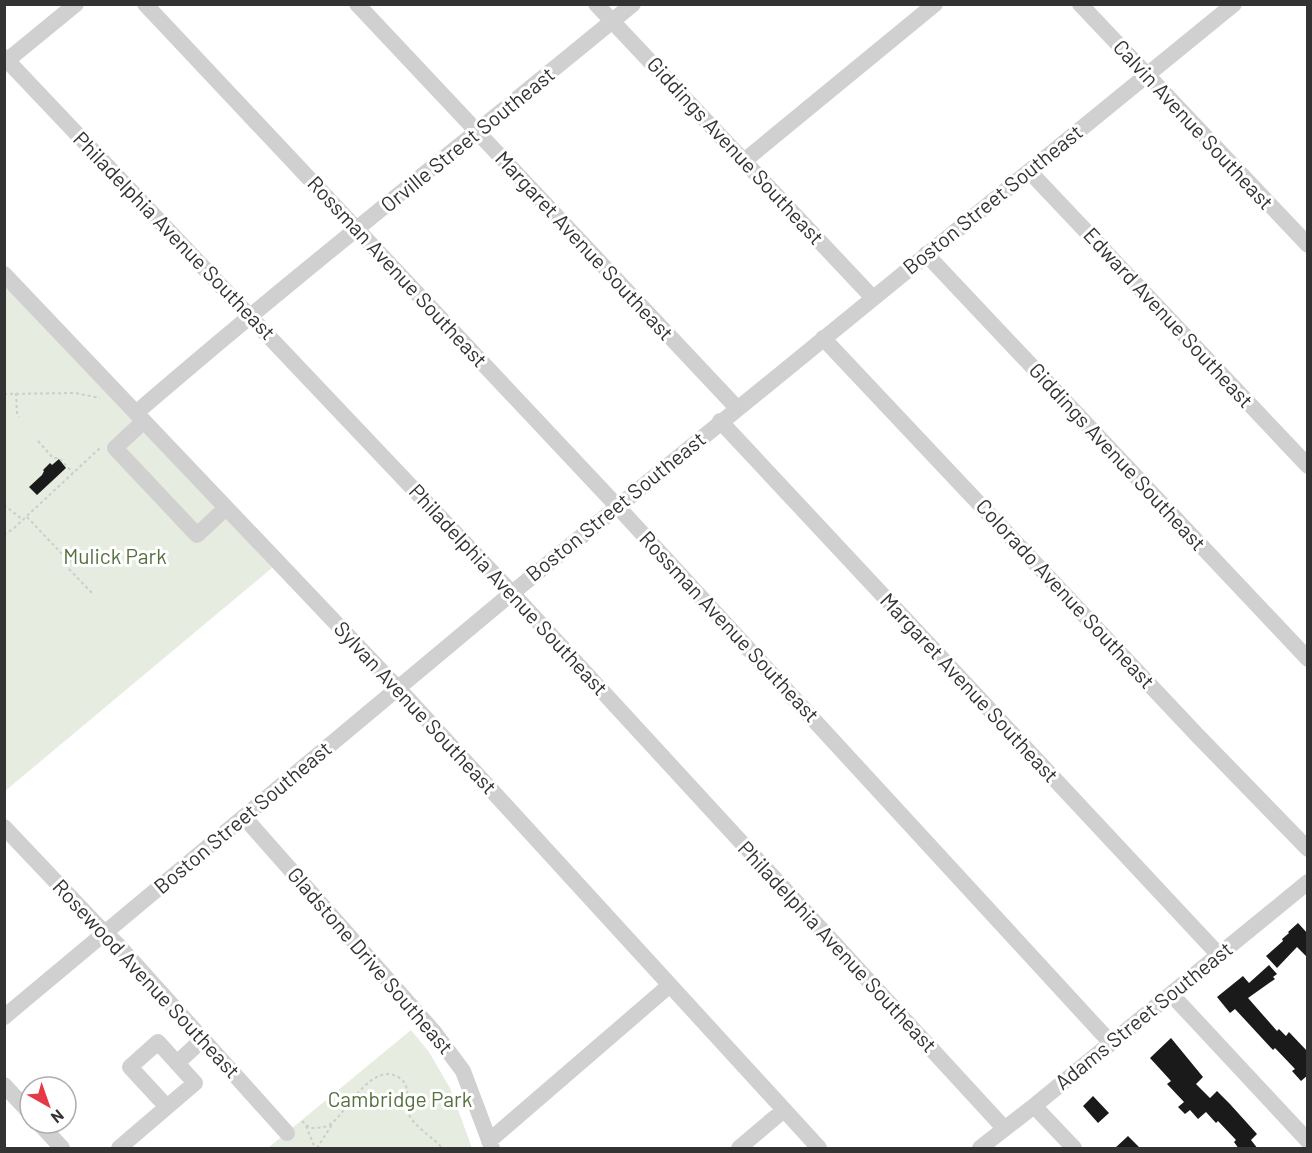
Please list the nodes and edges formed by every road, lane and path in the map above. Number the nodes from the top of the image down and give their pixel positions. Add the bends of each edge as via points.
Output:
1 (76, 4) edge
2 (145, 4) edge
3 (357, 4) edge
4 (596, 4) edge
5 (633, 4) edge
6 (936, 4) edge
7 (1080, 4) edge
8 (1234, 4) edge
9 (612, 22) junction
10 (6, 60) edge
11 (1147, 76) junction
12 (477, 133) junction
13 (744, 161) junction
14 (1029, 171) junction
15 (357, 230) junction
16 (1308, 245) edge
17 (926, 254) junction
18 (4, 274) edge
19 (873, 298) junction
20 (250, 315) junction
21 (823, 338) junction
22 (16, 393) junction
23 (4, 394) edge
24 (100, 398) dead end
25 (737, 408) junction
26 (19, 417) dead end
27 (140, 417) junction
28 (720, 421) junction
29 (107, 440) dead end
30 (38, 441) dead end
31 (1308, 466) edge
32 (73, 473) junction
33 (4, 505) edge
34 (617, 506) junction
35 (226, 508) junction
36 (25, 518) junction
37 (4, 535) edge
38 (93, 592) dead end
39 (512, 592) junction
40 (1308, 659) edge
41 (398, 688) junction
42 (244, 818) junction
43 (4, 827) edge
44 (1308, 849) edge
45 (1308, 882) edge
46 (106, 933) junction
47 (1218, 954) junction
48 (670, 985) junction
49 (1171, 994) junction
50 (4, 1017) edge
51 (203, 1039) junction
52 (1111, 1043) junction
53 (177, 1063) junction
54 (4, 1085) edge
55 (18, 1100) edge
56 (1034, 1106) junction
57 (167, 1107) junction
58 (784, 1110) junction
59 (302, 1120) dead end
60 (333, 1122) junction
61 (306, 1124) junction
62 (1004, 1128) junction
63 (287, 1133) dead end
64 (50, 1135) edge
65 (1308, 1141) edge
66 (491, 1145) edge
67 (62, 1149) edge
68 (119, 1149) edge
69 (316, 1149) edge
70 (442, 1149) edge
71 (739, 1149) edge
72 (819, 1149) edge
73 (980, 1149) edge
74 (1074, 1149) edge

1 - 10 street
2 - 15 street, Rossman Avenue Southeast
3 - 12 street, Margaret Avenue Southeast
4 - 9 street, Giddings Avenue Southeast
5 - 9 street, Orville Street Southeast
6 - 13 street
7 - 11 street, Calvin Avenue Southeast
8 - 11 street, Boston Street Southeast
9 - 12 street, Orville Street Southeast
9 - 13 street, Giddings Avenue Southeast
10 - 20 street, Philadelphia Avenue Southeast
11 - 14 street, Boston Street Southeast
11 - 16 street, Calvin Avenue Southeast
12 - 15 street, Orville Street Southeast
12 - 25 street, Margaret Avenue Southeast
13 - 19 street, Giddings Avenue Southeast
14 - 17 street, Boston Street Southeast
14 - 31 street, Edward Avenue Southeast
15 - 20 street, Orville Street Southeast
15 - 34 street, Rossman Avenue Southeast
17 - 19 street, Boston Street Southeast
17 - 40 street, Giddings Avenue Southeast
18 - 27 street, Sylvan Avenue Southeast
19 - 21 street, Boston Street Southeast
20 - 27 street, Orville Street Southeast
20 - 39 street, Philadelphia Avenue Southeast
21 - 25 street, Boston Street Southeast
21 - 44 street, Colorado Avenue Southeast
22 - 23 path
22 - 24 path via 75,393
22 - 26 path
25 - 28 street, Boston Street Southeast
27 - 35 street, Sylvan Avenue Southeast
27 - 35 street, Orville Street Southeast via 115,448 197,535
28 - 34 street, Boston Street Southeast
28 - 47 street, Margaret Avenue Southeast
29 - 32 path
30 - 32 path via 52,458 59,458
32 - 36 path
33 - 36 path
34 - 39 street, Boston Street Southeast
34 - 52 street, Rossman Avenue Southeast
35 - 41 street, Sylvan Avenue Southeast
36 - 37 path
36 - 38 path via 72,562 66,566
39 - 41 street, Boston Street Southeast
39 - 62 street, Philadelphia Avenue Southeast
41 - 42 street, Boston Street Southeast
41 - 48 street, Sylvan Avenue Southeast
42 - 46 street, Boston Street Southeast
42 - 66 street, Gladstone Drive Southeast via 434,1032 463,1071
43 - 46 street, Rosewood Avenue Southeast
45 - 47 street, Adams Street Southeast
46 - 50 street, Boston Street Southeast
46 - 51 street, Rosewood Avenue Southeast
47 - 49 street, Adams Street Southeast
48 - 58 street, Sylvan Avenue Southeast
48 - 66 street
49 - 52 street, Adams Street Southeast
49 - 65 street
51 - 53 street
51 - 63 street, Rosewood Avenue Southeast
52 - 56 street, Adams Street Southeast
53 - 57 street via 195,1083
53 - 57 street via 158,1042 129,1067
54 - 55 street
56 - 62 street, Adams Street Southeast
56 - 74 street
57 - 68 street
58 - 71 street
58 - 72 street, Sylvan Avenue Southeast
59 - 61 path
60 - 61 path via 316,1128
60 - 69 path
60 - 70 path via 365,1085 383,1076 396,1076 405,1083 409,1115
61 - 69 path
62 - 73 street, Adams Street Southeast
64 - 67 street

